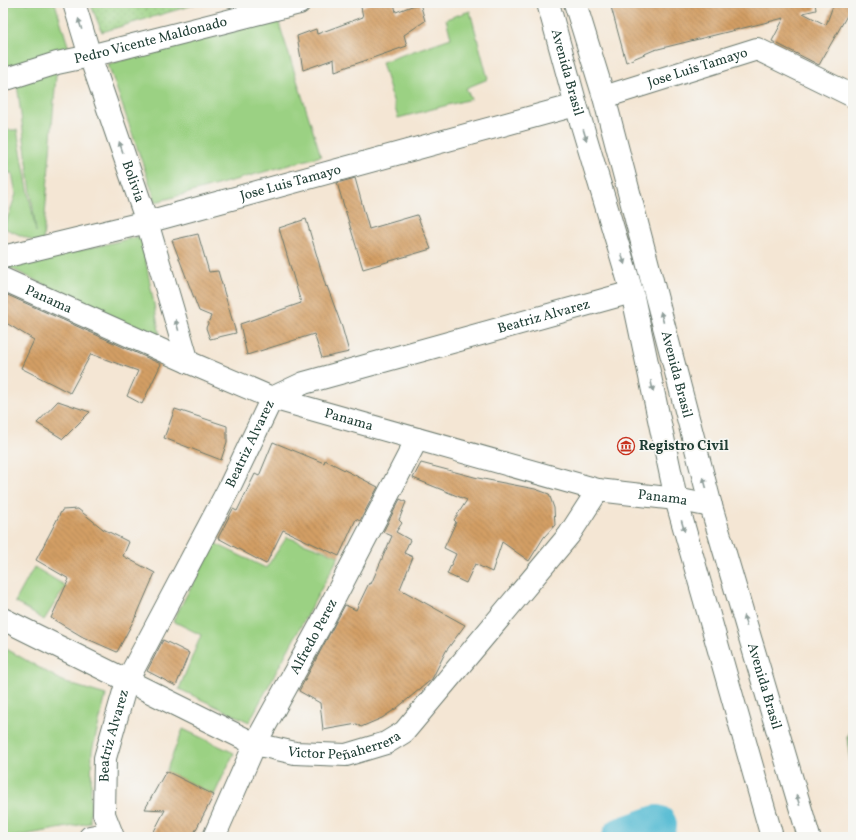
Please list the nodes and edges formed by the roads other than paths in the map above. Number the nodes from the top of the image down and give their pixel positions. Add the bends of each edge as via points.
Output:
1 (74, 3) edge
2 (299, 3) edge
3 (548, 3) edge
4 (575, 3) edge
5 (90, 56) junction
6 (3, 80) edge
7 (853, 96) edge
8 (604, 97) junction
9 (576, 105) junction
10 (147, 222) junction
11 (3, 256) edge
12 (3, 279) edge
13 (632, 292) junction
14 (188, 362) junction
15 (272, 398) junction
16 (417, 439) junction
17 (598, 490) junction
18 (676, 499) junction
19 (711, 506) junction
20 (3, 619) edge
21 (127, 681) junction
22 (255, 744) junction
23 (105, 836) edge
24 (214, 837) edge
25 (772, 837) edge
26 (809, 837) edge

5 -> 1 street, Bolivia
2 - 5 street, Pedro Vicente Maldonado
3 - 9 street, Avenida Brasil
4 - 8 street, Avenida Brasil
5 - 6 street, Pedro Vicente Maldonado via 57,63
10 -> 5 street, Bolivia
7 - 8 street, Jose Luis Tamayo via 757,49
19 -> 8 street, Avenida Brasil
9 - 10 street, Jose Luis Tamayo
9 -> 13 street, Avenida Brasil
10 - 11 street, Jose Luis Tamayo
14 -> 10 street, Bolivia
12 - 14 street, Panama
13 - 15 street, Beatriz Alvarez via 304,383
13 -> 18 street, Avenida Brasil
14 - 15 street, Panama
15 - 16 street, Panama
15 - 21 street, Beatriz Alvarez via 228,490
16 - 17 street, Panama
16 - 22 street, Alfredo Perez
17 - 18 street, Panama
17 - 22 street, Victor Peñaherrera via 569,535 404,732 386,744 346,755 296,753
18 - 19 street, Panama
18 -> 25 street, Avenida Brasil
26 -> 19 street, Avenida Brasil
20 - 21 street, Victor Peñaherrera
21 - 22 street, Victor Peñaherrera
21 - 23 street, Beatriz Alvarez via 105,758
22 - 24 street, Alfredo Perez

